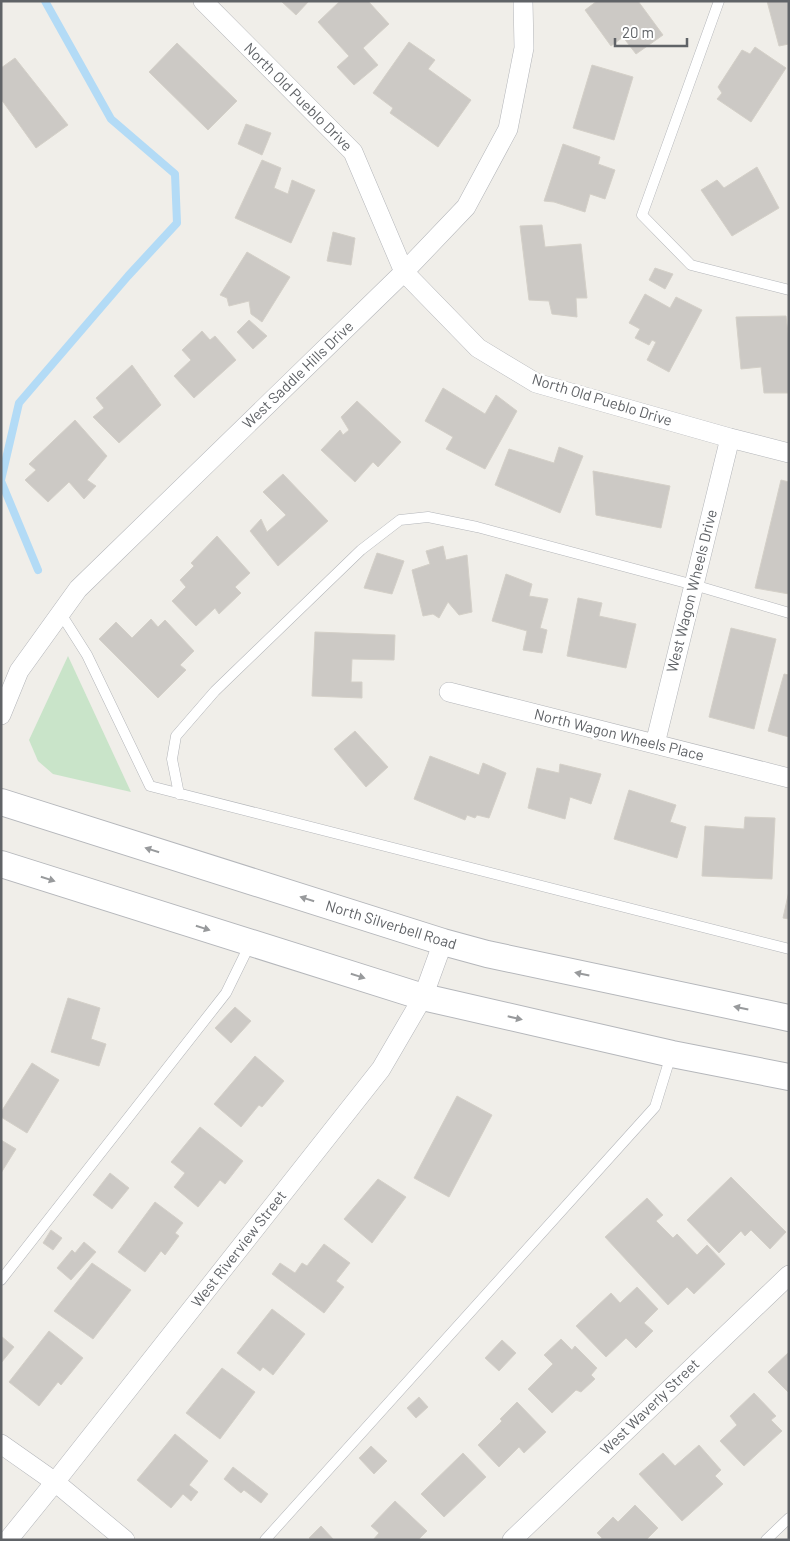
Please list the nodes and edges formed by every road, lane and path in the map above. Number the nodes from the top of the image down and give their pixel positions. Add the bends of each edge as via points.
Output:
1 (203, 1) edge
2 (523, 1) edge
3 (719, 1) edge
4 (404, 272) junction
5 (789, 290) edge
6 (730, 438) junction
7 (789, 453) edge
8 (694, 585) junction
9 (789, 613) edge
10 (61, 614) junction
11 (449, 692) dead end
12 (1, 715) edge
13 (655, 744) junction
14 (789, 778) edge
15 (179, 794) junction
16 (1, 802) edge
17 (1, 864) edge
18 (443, 942) junction
19 (251, 943) junction
20 (789, 949) edge
21 (424, 997) junction
22 (789, 1018) edge
23 (672, 1054) junction
24 (789, 1077) edge
25 (789, 1275) edge
26 (1, 1280) edge
27 (1, 1444) edge
28 (56, 1482) junction
29 (789, 1518) edge
30 (8, 1540) edge
31 (125, 1540) edge
32 (265, 1540) edge
33 (512, 1540) edge
34 (766, 1540) edge

1 - 4 street, North Old Pueblo Drive via 353,152
2 - 4 street, West Saddle Hills Drive via 524,48 508,129 466,207
3 - 5 lane via 642,216 691,265
4 - 6 street, North Old Pueblo Drive via 478,348 536,382
4 - 10 street, West Saddle Hills Drive via 78,589
6 - 7 street, North Old Pueblo Drive
6 - 8 street, West Wagon Wheels Drive
8 - 9 lane
8 - 13 street, West Wagon Wheels Drive
8 - 15 lane via 476,527 428,517 400,520 361,550 215,691 176,736 172,758
10 - 12 street, West Saddle Hills Drive via 19,671
10 - 15 lane via 87,655 150,786
11 - 13 street, North Wagon Wheels Place
13 - 14 street, North Wagon Wheels Place
15 - 20 lane
18 -> 16 main road, North Silverbell Road
17 -> 19 main road
18 - 21 street, West Riverview Street
22 -> 18 main road, North Silverbell Road
19 -> 21 main road
19 - 26 lane via 226,992
21 -> 23 main road
21 - 28 street, West Riverview Street via 381,1069
23 - 24 main road
23 - 32 lane via 655,1107
25 - 33 street, West Waverly Street
27 - 28 street
28 - 30 street, West Riverview Street
28 - 31 street
29 - 34 lane

